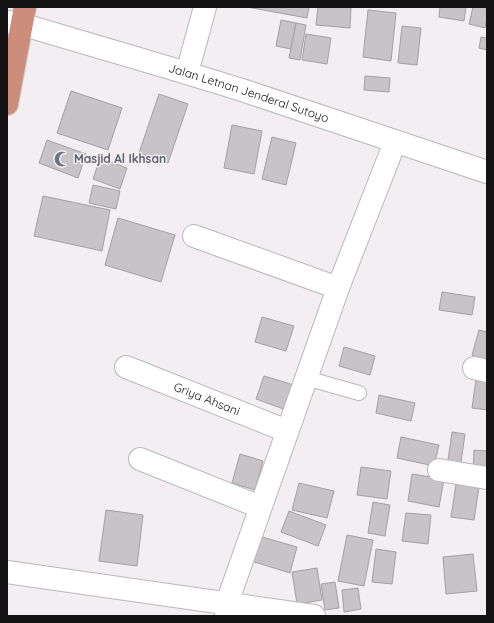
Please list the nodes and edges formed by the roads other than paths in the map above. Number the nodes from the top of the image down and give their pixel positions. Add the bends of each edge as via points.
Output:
1 (205, 7) edge
2 (18, 18) edge
3 (188, 73) junction
4 (7, 104) edge
5 (395, 142) junction
6 (487, 172) edge
7 (194, 236) dead end
8 (338, 288) junction
9 (126, 367) dead end
10 (306, 378) junction
11 (359, 393) dead end
12 (287, 431) junction
13 (140, 458) dead end
14 (439, 470) dead end
15 (487, 478) edge
16 (260, 507) junction
17 (7, 572) edge
18 (226, 609) edge
19 (314, 616) edge

1 - 3 street
2 - 3 street, Jalan Letnan Jenderal Sutoyo
2 - 4 highway
3 - 5 street, Jalan Letnan Jenderal Sutoyo
5 - 6 street, Jalan Letnan Jenderal Sutoyo
5 - 8 street
7 - 8 street
8 - 10 street
9 - 12 street, Griya Ahsani
10 - 11 lane
10 - 12 street
12 - 16 street
13 - 16 street
14 - 15 street
16 - 18 street
17 - 18 street
18 - 19 street

